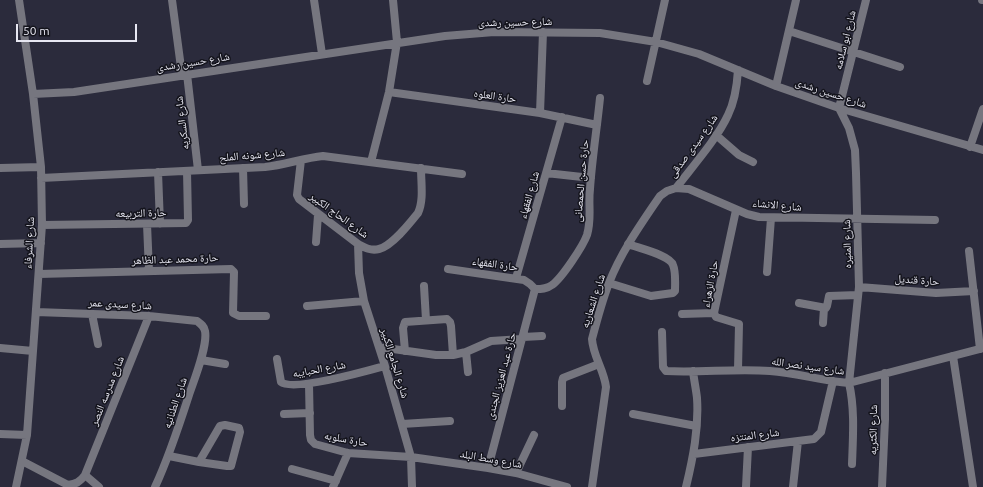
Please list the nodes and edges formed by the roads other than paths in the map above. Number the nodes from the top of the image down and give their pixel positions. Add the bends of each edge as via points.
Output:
1 (19, 0) edge
2 (172, 0) edge
3 (314, 0) edge
4 (393, 0) edge
5 (665, 0) edge
6 (796, 0) edge
7 (866, 0) edge
8 (789, 31) junction
9 (543, 32) junction
10 (397, 42) junction
11 (656, 42) junction
12 (853, 52) junction
13 (322, 54) junction
14 (900, 67) dead end
15 (738, 70) junction
16 (184, 75) junction
17 (647, 81) dead end
18 (776, 86) junction
19 (390, 92) junction
20 (33, 94) junction
21 (600, 98) dead end
22 (839, 108) junction
23 (983, 109) edge
24 (540, 113) junction
25 (562, 117) junction
26 (597, 125) junction
27 (716, 135) junction
28 (970, 147) junction
29 (983, 150) edge
30 (301, 160) junction
31 (371, 162) junction
32 (753, 162) dead end
33 (40, 167) junction
34 (0, 168) edge
35 (243, 168) junction
36 (421, 168) junction
37 (198, 170) junction
38 (187, 171) junction
39 (158, 172) junction
40 (546, 173) junction
41 (462, 174) dead end
42 (41, 178) junction
43 (591, 178) junction
44 (676, 188) junction
45 (244, 204) dead end
46 (736, 210) junction
47 (318, 215) junction
48 (771, 218) junction
49 (857, 219) junction
50 (935, 220) dead end
51 (147, 224) junction
52 (160, 224) junction
53 (42, 225) junction
54 (316, 242) dead end
55 (41, 243) junction
56 (0, 244) edge
57 (358, 244) junction
58 (628, 244) junction
59 (969, 251) dead end
60 (448, 269) dead end
61 (149, 271) junction
62 (767, 272) dead end
63 (39, 274) junction
64 (516, 278) junction
65 (609, 283) junction
66 (424, 286) dead end
67 (535, 289) junction
68 (858, 291) junction
69 (974, 291) junction
70 (364, 301) junction
71 (799, 303) dead end
72 (307, 306) dead end
73 (824, 308) junction
74 (36, 312) junction
75 (714, 313) junction
76 (92, 314) junction
77 (682, 314) dead end
78 (149, 316) junction
79 (266, 316) dead end
80 (426, 320) junction
81 (823, 323) dead end
82 (202, 325) joint
83 (662, 332) dead end
84 (542, 336) dead end
85 (522, 338) junction
86 (98, 344) dead end
87 (379, 347) junction
88 (0, 348) edge
89 (981, 349) edge
90 (34, 351) junction
91 (405, 351) junction
92 (466, 352) junction
93 (453, 356) junction
94 (953, 356) junction
95 (277, 358) dead end
96 (201, 360) junction
97 (225, 364) dead end
98 (599, 364) junction
99 (385, 366) junction
100 (693, 370) junction
101 (738, 370) junction
102 (468, 372) dead end
103 (885, 373) junction
104 (833, 382) junction
105 (849, 383) junction
106 (309, 384) junction
107 (562, 406) dead end
108 (310, 413) junction
109 (284, 414) dead end
110 (634, 414) dead end
111 (450, 420) dead end
112 (402, 424) junction
113 (696, 426) junction
114 (0, 434) edge
115 (27, 435) junction
116 (534, 435) dead end
117 (798, 441) junction
118 (748, 447) junction
119 (348, 452) junction
120 (694, 454) junction
121 (169, 456) junction
122 (411, 457) junction
123 (22, 461) junction
124 (199, 462) junction
125 (852, 464) dead end
126 (488, 468) junction
127 (292, 469) dead end
128 (516, 473) junction
129 (85, 475) junction
130 (335, 484) edge
131 (415, 486) edge
132 (16, 487) edge
133 (100, 487) edge
134 (156, 487) edge
135 (566, 487) edge
136 (592, 487) edge
137 (686, 487) edge
138 (746, 487) edge
139 (793, 487) edge
140 (882, 487) edge
141 (973, 487) edge

1 - 20 street, شارع الشرفاء
2 - 16 street, شارع السكريه
3 - 13 street
4 - 10 street
5 - 11 street
6 - 8 street
7 - 12 street, شارع ابو سلامه
8 - 12 street
8 - 18 street
9 - 10 street, شارع حسين رشدى via 494,32
9 - 11 street, شارع حسين رشدى via 600,33
9 - 24 street
10 - 13 street, شارع حسين رشدى
10 - 19 street
11 - 15 street, شارع حسين رشدى via 699,54
11 - 17 street
12 - 14 street
12 - 22 street, شارع ابو سلامه
13 - 16 street, شارع حسين رشدى
15 - 18 street, شارع حسين رشدى
15 - 27 street, شارع سيدى صدقى via 736,93 731,108
16 - 20 street, شارع حسين رشدى via 74,92
16 - 37 street, شارع السكريه
18 - 22 street, شارع حسين رشدى
19 - 24 street, حارة العلوه
19 - 31 street
20 - 33 street, شارع الشرفاء
21 - 26 street, حارة حسن الحمصانى
22 - 28 street, شارع حسين رشدى
22 - 49 street, شارع المنيره via 849,128 855,150
23 - 28 street
24 - 25 street, حارة العلوه
25 - 26 street, حارة العلوه
25 - 40 street, شارع الفقهاء
26 - 43 street, حارة حسن الحمصانى
27 - 32 street via 740,155
27 - 44 street, شارع سيدى صدقى
28 - 29 street, شارع حسين رشدى
30 - 31 street, شارع شونه الملح via 323,156
30 - 35 street, شارع شونه الملح via 278,166
30 - 47 street, شارع الحاج الكبير via 297,195 302,203
31 - 36 street, شارع شونه الملح
33 - 34 street
33 - 42 street, شارع الشرفاء
35 - 37 street, شارع شونه الملح
35 - 45 street
36 - 41 street, شارع شونه الملح
36 - 57 street, شارع الحاج الكبير via 421,207 414,218 390,244 379,249 368,249
37 - 38 street, شارع شونه الملح
38 - 39 street, شارع شونه الملح
38 - 52 street, حارة التربيعه via 188,222
39 - 42 street, شارع شونه الملح
39 - 52 street
40 - 43 street
40 - 64 street, شارع الفقهاء
42 - 53 street, شارع الشرفاء
43 - 67 street, حارة حسن الحمصانى via 590,223 581,247 552,285 544,289
44 - 46 street, شارع الانشاء via 689,190
44 - 58 street, شارع الشعاريه via 660,196
46 - 48 street, شارع الانشاء
46 - 75 street, حارة الزهراء
47 - 54 street
47 - 57 street, شارع الحاج الكبير
48 - 49 street, شارع الانشاء
48 - 62 street
49 - 50 street, شارع الانشاء
49 - 68 street, شارع المنيره
51 - 52 street, حارة التربيعه
51 - 53 street, حارة التربيعه
51 - 61 street
53 - 55 street, شارع الشرفاء
55 - 56 street
55 - 63 street, شارع الشرفاء
57 - 70 street, شارع الجامع الكبير via 359,273
58 - 65 street, شارع الشعاريه
58 - 65 street via 671,261 675,291 651,296
59 - 69 street
60 - 64 street, حارة الفقهاء
61 - 63 street, حارة محمد عبد الظاهر
61 - 79 street, حارة محمد عبد الظاهر via 232,269 233,313 239,316
63 - 74 street, شارع الشرفاء
64 - 67 street, حارة الفقهاء via 524,280
65 - 98 street, شارع الشعاريه via 592,339 592,348
66 - 80 street
67 - 85 street, حارة عبد العزيز الجندى
68 - 69 street, حارة قنديل
68 - 73 street, حارة قنديل via 829,296
68 - 105 street, شارع المنيره
69 - 89 street
70 - 72 street
70 - 87 street, شارع الجامع الكبير
71 - 73 street
73 - 81 street
74 - 76 street, شارع سيدى عمر
74 - 90 street, شارع الشرفاء
75 - 77 street
75 - 101 street, حارة الزهراء via 716,317 739,324
76 - 78 street, شارع سيدى عمر
76 - 86 street
78 - 82 street, شارع سيدى عمر via 197,321
78 - 129 street, شارع مدرسه النصر
80 - 91 street via 408,321 403,324
80 - 93 street via 447,319 450,322
82 - 96 street, شارع الطنانيه via 205,335
83 - 100 street, شارع سيد نصر الله via 664,369
84 - 85 street
85 - 92 street via 491,341
85 - 126 street, حارة عبد العزيز الجندى
87 - 91 street
87 - 99 street, شارع الجامع الكبير
88 - 90 street
89 - 94 street, شارع سيد نصر الله
90 - 115 street, شارع الشرفاء
91 - 93 street
92 - 93 street
92 - 102 street
94 - 103 street, شارع سيد نصر الله
94 - 141 street
95 - 106 street, شارع الحبايبه via 281,382 285,385
96 - 97 street
96 - 121 street, شارع الطنانيه
98 - 107 street via 563,378
98 - 136 street, شارع الشعاريه via 606,387
99 - 106 street, شارع الحبايبه
99 - 112 street, شارع الجامع الكبير
100 - 101 street, شارع سيد نصر الله
100 - 113 street via 697,398
101 - 104 street, شارع سيد نصر الله via 796,374
103 - 105 street, شارع سيد نصر الله
103 - 140 street, شارع الكثريه
104 - 105 street, شارع سيد نصر الله
104 - 117 street, شارع المنتزه via 821,432 809,440
105 - 125 street, شارع المنيره via 853,415
106 - 108 street, حارة سلوبه
108 - 109 street
108 - 119 street, حارة سلوبه via 311,440 315,444
110 - 113 street
111 - 112 street
112 - 122 street, شارع الجامع الكبير
113 - 120 street
114 - 115 street
115 - 123 street, شارع الشرفاء
116 - 128 street
117 - 118 street, شارع المنتزه
117 - 139 street
118 - 120 street, شارع المنتزه
118 - 138 street
119 - 122 street, حارة سلوبه
119 - 130 street
120 - 137 street
121 - 124 street
121 - 134 street, شارع الطنانيه
122 - 126 street, شارع وسط البلد
122 - 131 street, شارع الجامع الكبير
123 - 129 street via 68,485 81,481
123 - 132 street, شارع الشرفاء
124 - 124 street via 220,426 239,428 231,466
126 - 128 street, شارع وسط البلد
127 - 130 street
128 - 135 street, شارع وسط البلد
129 - 133 street

